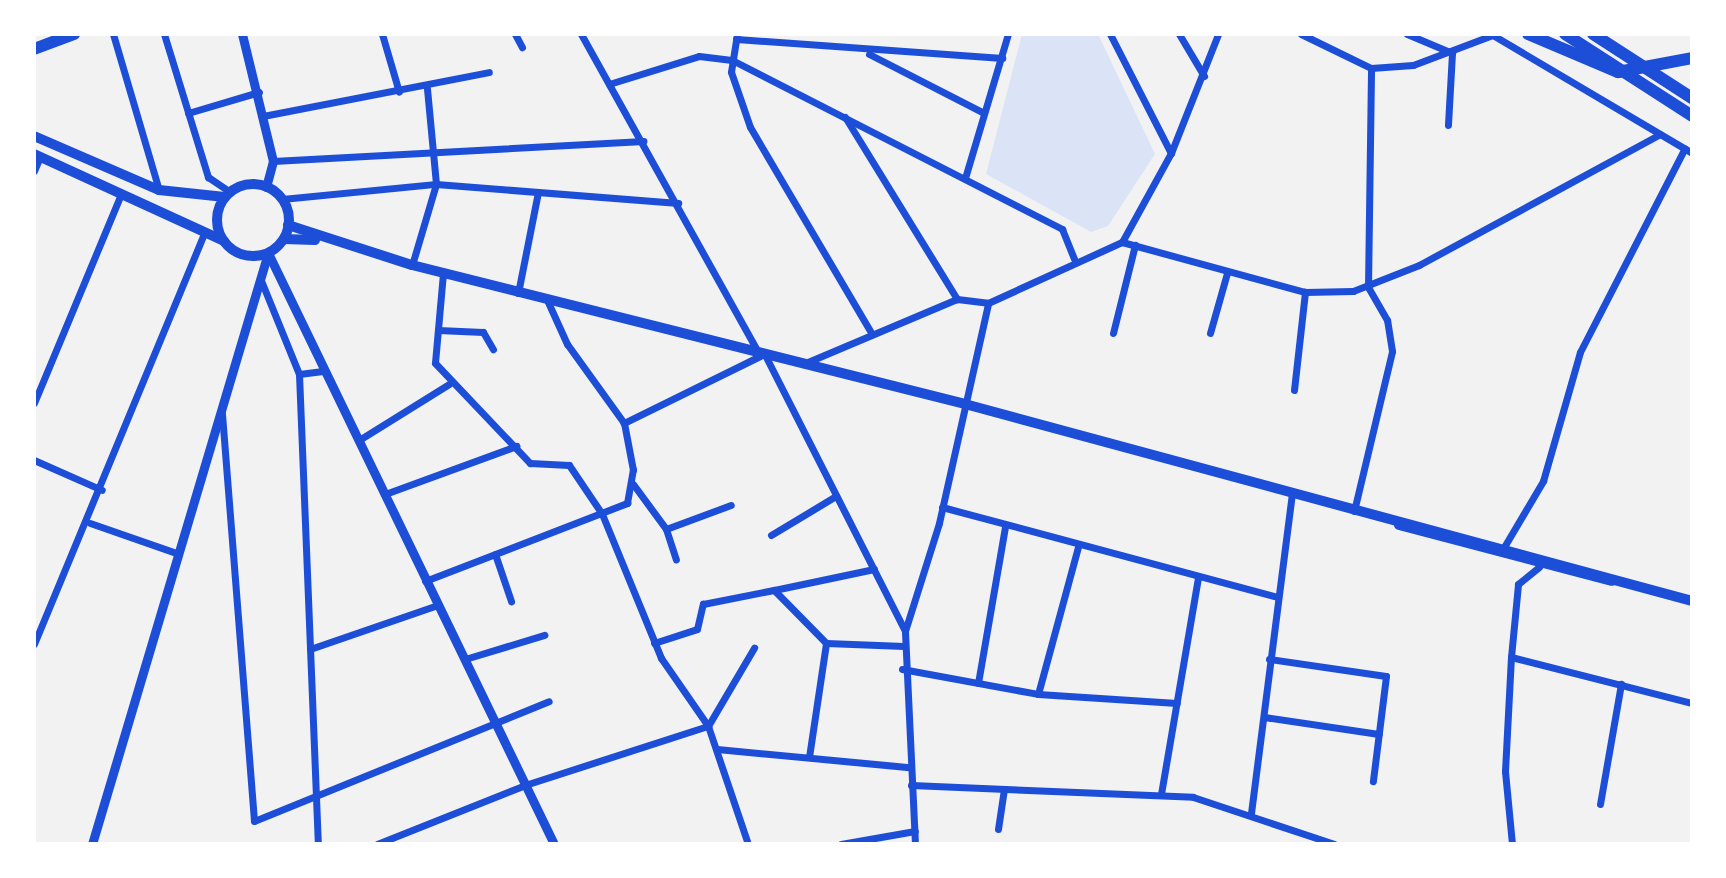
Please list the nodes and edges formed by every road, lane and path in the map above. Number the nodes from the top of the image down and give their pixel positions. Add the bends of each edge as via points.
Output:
1 (74, 34) edge
2 (113, 34) edge
3 (164, 34) edge
4 (242, 34) edge
5 (382, 34) edge
6 (515, 34) edge
7 (581, 34) edge
8 (1008, 34) edge
9 (1110, 34) edge
10 (1179, 34) edge
11 (1218, 34) edge
12 (1301, 34) edge
13 (1407, 34) edge
14 (1492, 34) edge
15 (1528, 34) edge
16 (1565, 34) edge
17 (1593, 34) edge
18 (736, 36) edge
19 (522, 47) dead end
20 (34, 49) edge
21 (866, 52) junction
22 (1452, 53) junction
23 (1002, 58) junction
24 (1692, 58) edge
25 (732, 60) junction
26 (1371, 68) junction
27 (489, 72) dead end
28 (1204, 76) junction
29 (1688, 80) dead end
30 (609, 84) junction
31 (427, 88) junction
32 (259, 92) junction
33 (399, 92) junction
34 (1692, 101) edge
35 (188, 113) junction
36 (984, 113) junction
37 (263, 116) junction
38 (844, 116) junction
39 (1692, 116) edge
40 (1448, 125) dead end
41 (1660, 134) junction
42 (34, 136) edge
43 (643, 141) junction
44 (46, 143) junction
45 (434, 148) junction
46 (1689, 150) edge
47 (1171, 153) junction
48 (37, 156) edge
49 (273, 161) junction
50 (34, 171) edge
51 (965, 178) junction
52 (436, 184) junction
53 (266, 187) junction
54 (159, 190) junction
55 (538, 192) junction
56 (121, 194) junction
57 (228, 194) junction
58 (282, 199) junction
59 (678, 203) junction
60 (288, 225) junction
61 (205, 232) junction
62 (284, 239) junction
63 (321, 240) junction
64 (224, 241) junction
65 (1122, 242) junction
66 (1135, 245) junction
67 (268, 253) junction
68 (1074, 259) junction
69 (412, 265) junction
70 (443, 273) junction
71 (1227, 273) junction
72 (260, 278) junction
73 (1368, 287) junction
74 (1305, 292) junction
75 (518, 293) junction
76 (957, 299) junction
77 (547, 300) junction
78 (988, 303) junction
79 (438, 330) junction
80 (870, 331) junction
81 (1113, 333) dead end
82 (1210, 333) dead end
83 (493, 349) dead end
84 (763, 356) junction
85 (801, 365) junction
86 (325, 371) junction
87 (299, 374) junction
88 (449, 384) junction
89 (1294, 390) dead end
90 (34, 403) edge
91 (965, 404) junction
92 (222, 414) junction
93 (624, 423) junction
94 (359, 440) junction
95 (516, 446) junction
96 (34, 460) edge
97 (633, 484) junction
98 (102, 490) junction
99 (385, 494) junction
100 (1292, 494) junction
101 (836, 496) junction
102 (731, 505) dead end
103 (942, 507) junction
104 (1354, 512) junction
105 (602, 514) junction
106 (90, 523) junction
107 (1399, 525) junction
108 (1005, 527) junction
109 (666, 529) junction
110 (771, 535) dead end
111 (1078, 547) junction
112 (1504, 547) junction
113 (179, 554) junction
114 (495, 554) junction
115 (676, 559) dead end
116 (1539, 567) junction
117 (874, 569) junction
118 (1198, 577) junction
119 (425, 581) junction
120 (1612, 581) junction
121 (774, 590) junction
122 (1278, 597) junction
123 (511, 601) dead end
124 (1692, 601) edge
125 (435, 606) junction
126 (905, 631) junction
127 (544, 635) dead end
128 (654, 643) junction
129 (826, 643) junction
130 (34, 644) edge
131 (904, 646) junction
132 (754, 648) dead end
133 (310, 649) junction
134 (1511, 657) junction
135 (465, 659) junction
136 (1269, 659) junction
137 (902, 669) junction
138 (978, 683) junction
139 (1621, 684) junction
140 (1038, 694) junction
141 (549, 701) dead end
142 (1177, 703) junction
143 (1692, 703) edge
144 (1264, 717) junction
145 (496, 724) junction
146 (708, 726) junction
147 (1379, 734) junction
148 (717, 749) junction
149 (809, 757) junction
150 (909, 767) junction
151 (1373, 781) dead end
152 (525, 785) junction
153 (911, 785) junction
154 (1004, 789) junction
155 (316, 792) junction
156 (1161, 794) junction
157 (1600, 804) dead end
158 (1251, 813) junction
159 (998, 829) dead end
160 (915, 831) junction
161 (407, 832) junction
162 (92, 844) edge
163 (318, 844) edge
164 (377, 844) edge
165 (408, 844) edge
166 (554, 844) edge
167 (748, 844) edge
168 (841, 844) edge
169 (915, 844) edge
170 (1334, 844) edge
171 (1512, 844) edge

1 - 20 highway
2 - 54 street
3 - 35 street
4 - 32 street
5 - 33 street
6 - 19 street
7 - 30 street
8 - 23 street
9 - 47 street
10 - 28 street
11 - 28 street
12 - 26 street
13 - 22 street
14 - 22 street
14 - 41 street
15 - 24 highway via 1618,72
16 - 39 highway
17 - 34 highway
18 - 21 street
18 - 25 street
21 - 23 street
21 - 36 street
22 - 26 street
22 - 40 street
23 - 36 street
25 - 30 street via 699,56
25 - 38 street
25 - 80 street via 750,127
26 - 73 street
27 - 31 street
28 - 47 street
29 - 34 highway
30 - 43 street
31 - 33 street
31 - 45 street
32 - 35 street
32 - 37 street
33 - 37 street
35 - 57 street via 208,177
36 - 51 street
37 - 49 street
38 - 51 street
38 - 76 street
41 - 46 street
41 - 73 street
42 - 44 main road
43 - 45 street
43 - 59 street
44 - 48 main road
44 - 54 main road
45 - 49 street
45 - 52 street
46 - 112 street via 1580,352 1543,481
47 - 65 street
48 - 50 street
48 - 56 main road
49 - 53 street
51 - 68 street via 1062,229
52 - 55 street
52 - 58 street
52 - 69 street
53 - 57 main road
53 - 58 main road
54 - 57 main road
55 - 59 street
55 - 75 street
56 - 61 main road
56 - 90 street
57 - 64 main road via 217,223
58 - 60 main road
59 - 84 street
60 - 62 main road
60 - 63 main road
61 - 64 main road
61 - 98 street
62 - 63 main road
62 - 67 main road
63 - 69 main road
64 - 67 main road via 244,255
65 - 66 street
65 - 68 street
66 - 71 street
66 - 81 street
67 - 72 street
67 - 86 street
68 - 78 street
69 - 70 main road
70 - 75 main road
70 - 79 street
71 - 74 street
71 - 82 street
72 - 87 street
72 - 92 street
73 - 74 street
73 - 104 street via 1387,320 1392,351
74 - 89 street
75 - 77 main road
76 - 78 street
76 - 80 street
77 - 84 main road
77 - 93 street via 567,344
78 - 91 street
79 - 83 street via 483,332
79 - 88 street via 435,363
80 - 85 street
84 - 85 main road
84 - 93 street
84 - 101 street
85 - 91 main road
86 - 87 street
86 - 94 street
87 - 133 street
88 - 94 street
88 - 95 street
91 - 100 main road
91 - 103 street
92 - 113 street
92 - 155 street via 254,821
93 - 97 street
94 - 99 street
95 - 99 street
95 - 105 street via 534,466 569,465
96 - 98 street
97 - 105 street via 627,503
97 - 109 street
98 - 106 street
99 - 119 street
100 - 104 main road
100 - 122 street
101 - 110 street
101 - 117 street
102 - 109 street
103 - 108 street
103 - 126 street
104 - 107 main road
105 - 114 street
105 - 128 street
106 - 113 street
106 - 130 street
107 - 112 main road
107 - 116 main road
108 - 111 street
108 - 138 street
109 - 115 street
111 - 118 street
111 - 140 street
112 - 120 main road
113 - 162 street
114 - 119 street
114 - 123 street
116 - 120 main road
116 - 134 street via 1518,584
117 - 121 street
117 - 126 street
118 - 122 street
118 - 142 street
119 - 125 street
120 - 124 main road
121 - 128 street via 703,604 697,629
121 - 129 street
122 - 136 street
125 - 133 street
125 - 135 street
126 - 131 street
127 - 135 street
128 - 146 street
129 - 131 street
129 - 149 street
131 - 137 street
132 - 146 street
133 - 155 street
134 - 139 street
134 - 171 street via 1505,786
135 - 145 street
136 - 144 street
136 - 147 street via 1386,676
137 - 138 street
137 - 150 street
138 - 140 street
139 - 143 street
139 - 157 street
140 - 142 street
141 - 145 street
142 - 156 street
144 - 147 street
144 - 158 street
145 - 152 street
145 - 155 street
146 - 148 street
146 - 152 street
147 - 151 street
148 - 149 street
148 - 167 street
149 - 150 street
150 - 153 street
152 - 161 street
152 - 166 street
153 - 154 street
153 - 160 street
154 - 156 street
154 - 159 street
155 - 163 street
156 - 158 street
158 - 170 street
160 - 168 street
160 - 169 street
161 - 164 street
161 - 165 street

